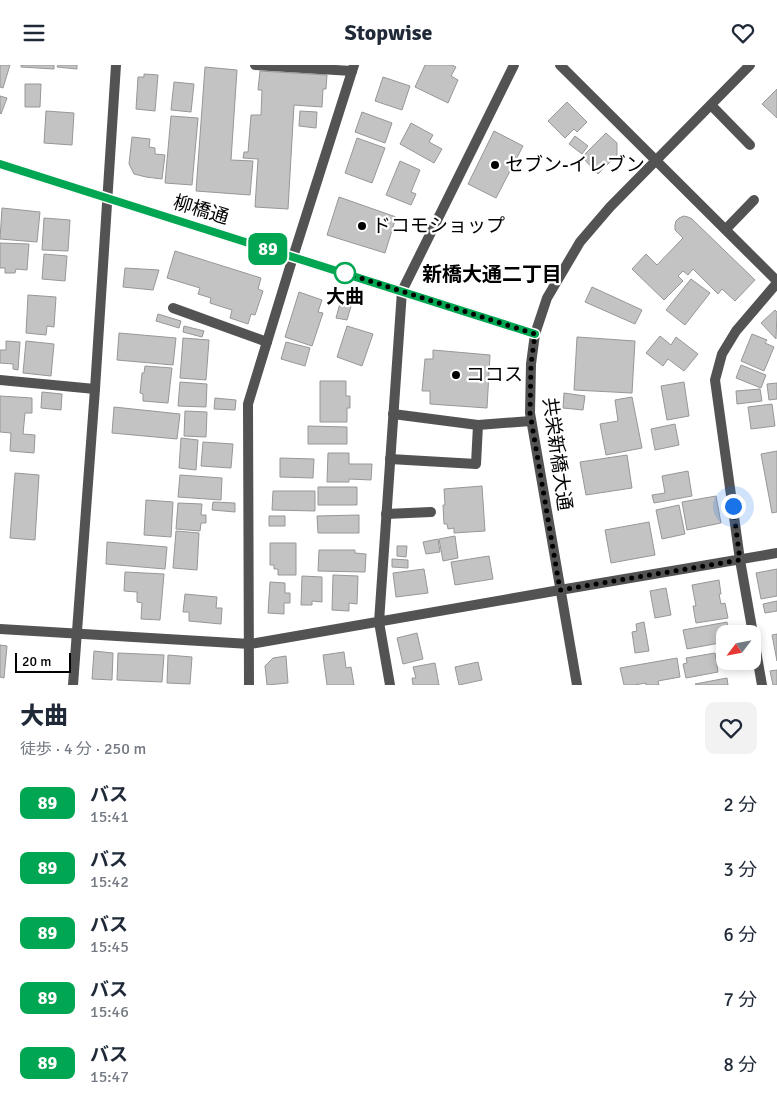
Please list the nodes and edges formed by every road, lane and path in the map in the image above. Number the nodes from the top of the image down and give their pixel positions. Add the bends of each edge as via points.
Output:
1 (116, 65) edge
2 (255, 65) edge
3 (514, 65) edge
4 (560, 65) edge
5 (750, 65) edge
6 (353, 68) edge
7 (711, 105) junction
8 (750, 145) dead end
9 (656, 161) junction
10 (0, 164) edge
11 (107, 199) junction
12 (754, 200) dead end
13 (726, 229) junction
14 (293, 257) junction
15 (777, 282) edge
16 (402, 291) junction
17 (173, 308) dead end
18 (535, 334) junction
19 (267, 341) junction
20 (0, 381) edge
21 (95, 389) junction
22 (393, 414) junction
23 (531, 421) junction
24 (478, 425) junction
25 (390, 459) junction
26 (431, 512) dead end
27 (386, 514) junction
28 (777, 553) edge
29 (740, 560) junction
30 (560, 590) junction
31 (379, 622) junction
32 (0, 629) edge
33 (77, 634) junction
34 (250, 644) junction
35 (73, 685) edge
36 (249, 685) edge
37 (390, 685) edge
38 (577, 685) edge
39 (762, 685) edge

1 - 11 street
2 - 6 street
3 - 16 street
4 - 9 street
5 - 7 street, 共栄新橋大通
6 - 14 street
7 - 8 street
7 - 9 street, 共栄新橋大通
9 - 13 street
9 - 18 street, 共栄新橋大通 via 580,242 547,298
10 - 11 street, 柳橋通
11 - 14 street, 柳橋通
11 - 21 street
12 - 13 street
13 - 15 street
14 - 16 street, 柳橋通
14 - 19 street
15 - 29 street via 736,331 722,354 715,380
16 - 18 street, 柳橋通
16 - 22 street
17 - 19 street
18 - 23 street, 共栄新橋大通 via 531,364
19 - 34 street via 248,404
20 - 21 street
21 - 33 street
22 - 24 street
22 - 25 street
23 - 24 street
23 - 30 street, 共栄新橋大通
24 - 25 street via 476,464
25 - 27 street
26 - 27 street
27 - 31 street
28 - 29 street
29 - 30 street
29 - 39 street
30 - 31 street
30 - 38 street, 共栄新橋大通
31 - 34 street
31 - 37 street
32 - 33 street
33 - 34 street
33 - 35 street
34 - 36 street

